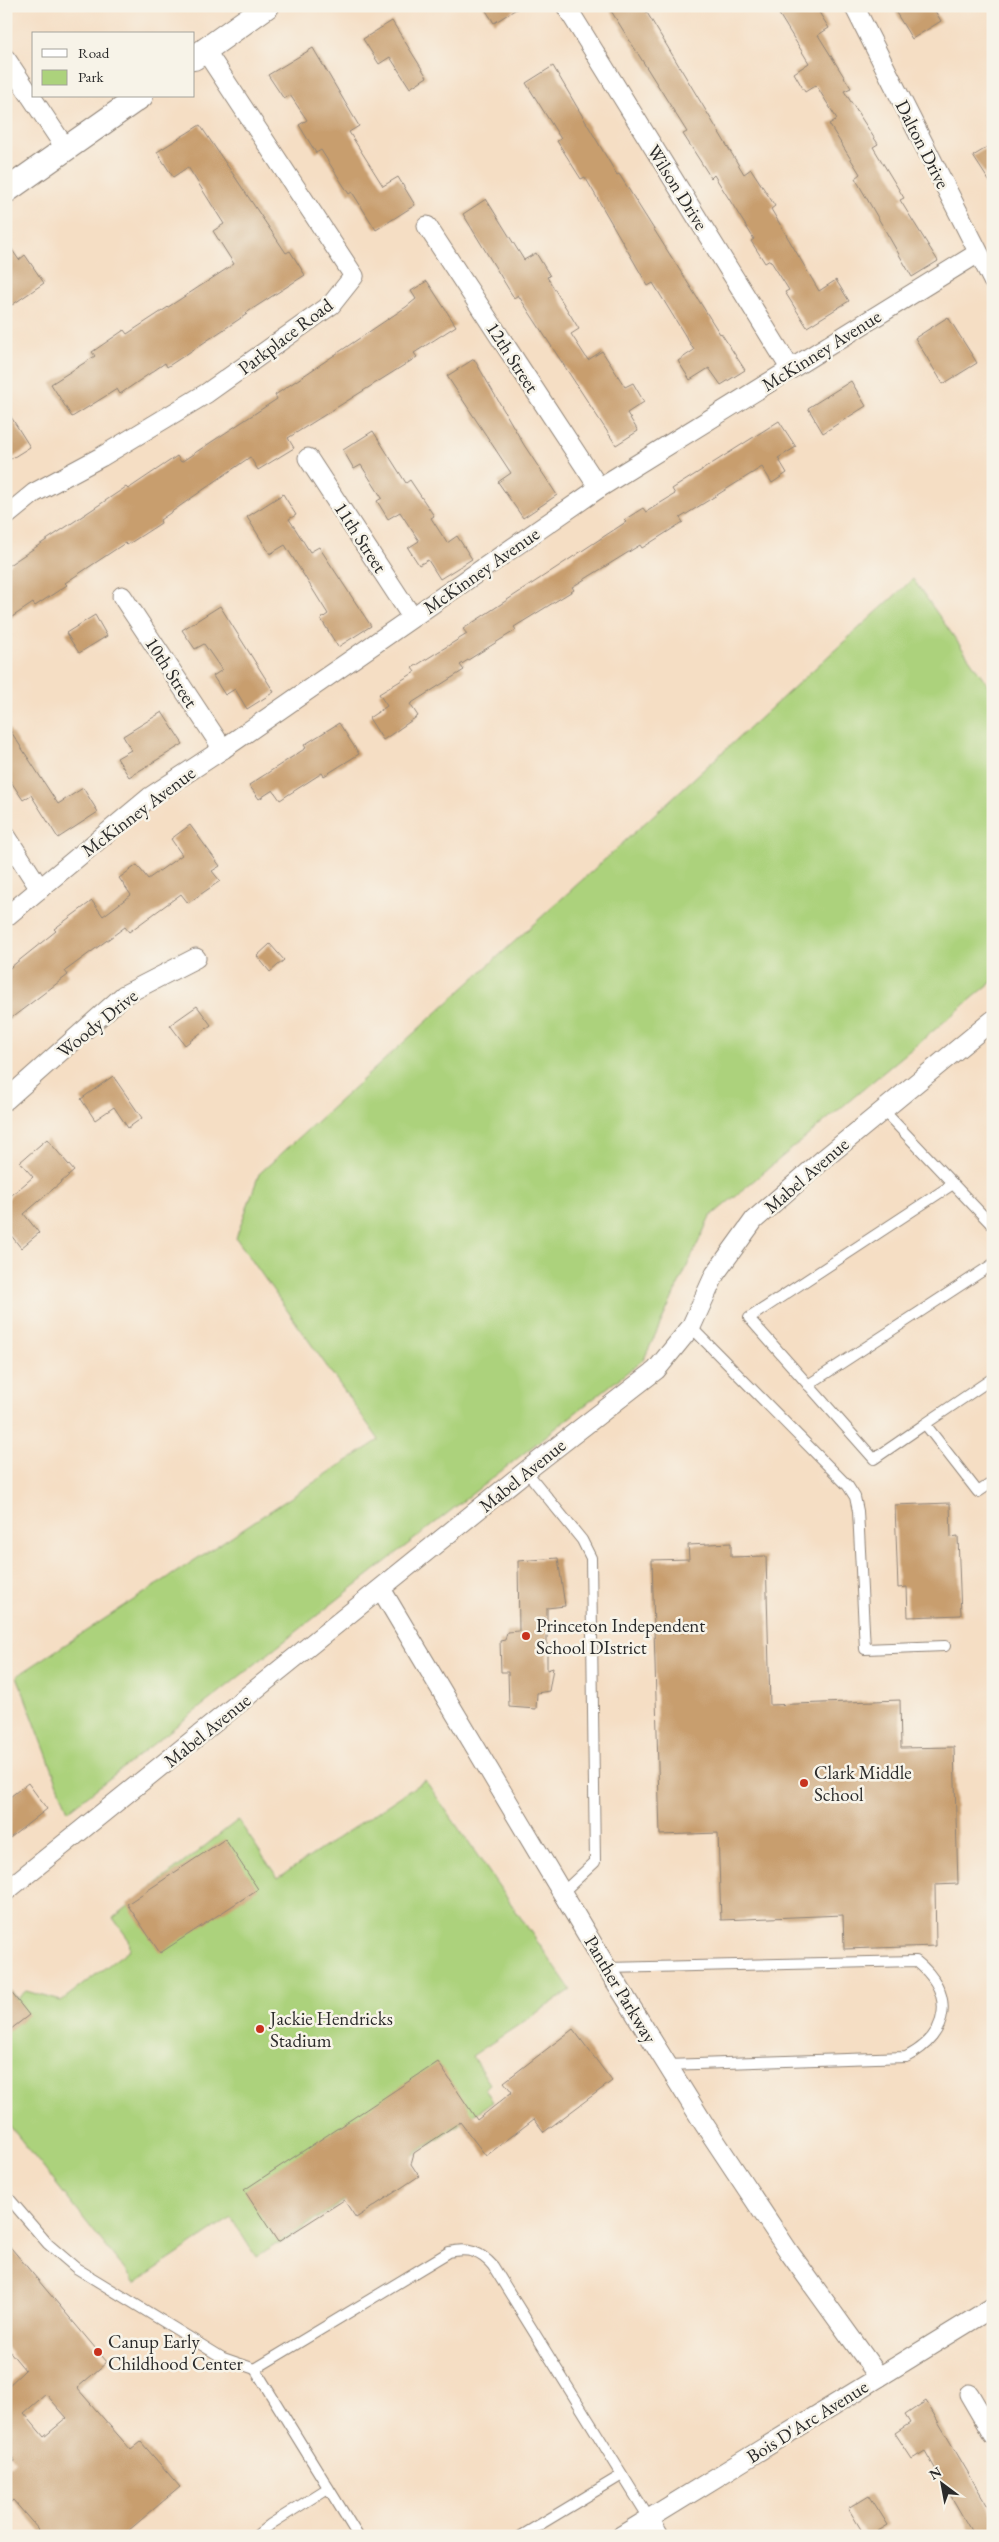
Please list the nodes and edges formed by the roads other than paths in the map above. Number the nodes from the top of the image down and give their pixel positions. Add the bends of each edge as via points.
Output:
1 (267, 6) edge
2 (566, 6) edge
3 (854, 6) edge
4 (200, 54) edge
5 (6, 59) edge
6 (137, 98) edge
7 (66, 150) junction
8 (6, 191) edge
9 (426, 226) dead end
10 (978, 253) junction
11 (993, 281) edge
12 (790, 368) junction
13 (308, 458) dead end
14 (599, 488) junction
15 (6, 516) edge
16 (122, 596) dead end
17 (412, 617) junction
18 (223, 749) junction
19 (6, 836) edge
20 (40, 888) junction
21 (6, 917) edge
22 (196, 958) dead end
23 (993, 1020) edge
24 (6, 1100) edge
25 (884, 1110) junction
26 (953, 1184) junction
27 (993, 1226) edge
28 (993, 1264) edge
29 (690, 1327) junction
30 (993, 1378) edge
31 (808, 1385) junction
32 (925, 1424) junction
33 (526, 1471) junction
34 (993, 1482) edge
35 (381, 1589) junction
36 (944, 1646) dead end
37 (6, 1891) edge
38 (563, 1892) junction
39 (607, 1968) junction
40 (667, 2065) junction
41 (6, 2196) edge
42 (993, 2307) edge
43 (255, 2369) junction
44 (879, 2376) junction
45 (969, 2394) dead end
46 (993, 2435) edge
47 (622, 2475) junction
48 (328, 2488) junction
49 (649, 2518) junction
50 (256, 2536) edge
51 (358, 2536) edge
52 (521, 2536) edge
53 (621, 2536) edge
54 (659, 2536) edge

1 - 4 street
2 - 12 street, Wilson Drive
3 - 10 street, Dalton Drive
4 - 15 street, Parkplace Road via 354,276 331,305 207,393 34,493
5 - 7 street
6 - 7 street
7 - 8 street
9 - 14 street, 12th Street
10 - 11 street, Dalton Drive
10 - 12 street, McKinney Avenue
12 - 14 street, McKinney Avenue
13 - 17 street, 11th Street
14 - 17 street, McKinney Avenue
16 - 18 street, 10th Street
17 - 18 street, McKinney Avenue
18 - 20 street, McKinney Avenue via 150,797
19 - 20 street
20 - 21 street, McKinney Avenue
22 - 24 street, Woody Drive via 124,995
23 - 25 street, Mabel Avenue
25 - 26 lane
25 - 29 street, Mabel Avenue via 754,1220 714,1274
26 - 27 lane
26 - 31 lane via 749,1318
28 - 31 lane
29 - 33 street, Mabel Avenue via 656,1370
29 - 36 lane via 848,1486 855,1497 865,1649
30 - 32 lane
31 - 32 lane via 874,1459
32 - 34 lane via 978,1492
33 - 35 street, Mabel Avenue
33 - 38 lane via 582,1540 591,1558 595,1862
35 - 37 street, Mabel Avenue
35 - 38 street, Panther Parkway
38 - 39 street, Panther Parkway
39 - 40 street, Panther Parkway
39 - 40 lane via 916,1961 930,1972 939,1986 943,2003 940,2026 922,2049 906,2057
40 - 44 street, Panther Parkway via 789,2252
41 - 43 lane via 48,2244 76,2268 223,2358
42 - 44 street, Bois D'Arc Avenue
43 - 47 lane via 450,2252 466,2249 485,2257 493,2266
43 - 48 lane
44 - 49 street, Bois D'Arc Avenue
45 - 46 street
47 - 49 lane
47 - 52 lane
48 - 50 lane
48 - 51 lane
49 - 53 street, Bois D'Arc Avenue
49 - 54 street

